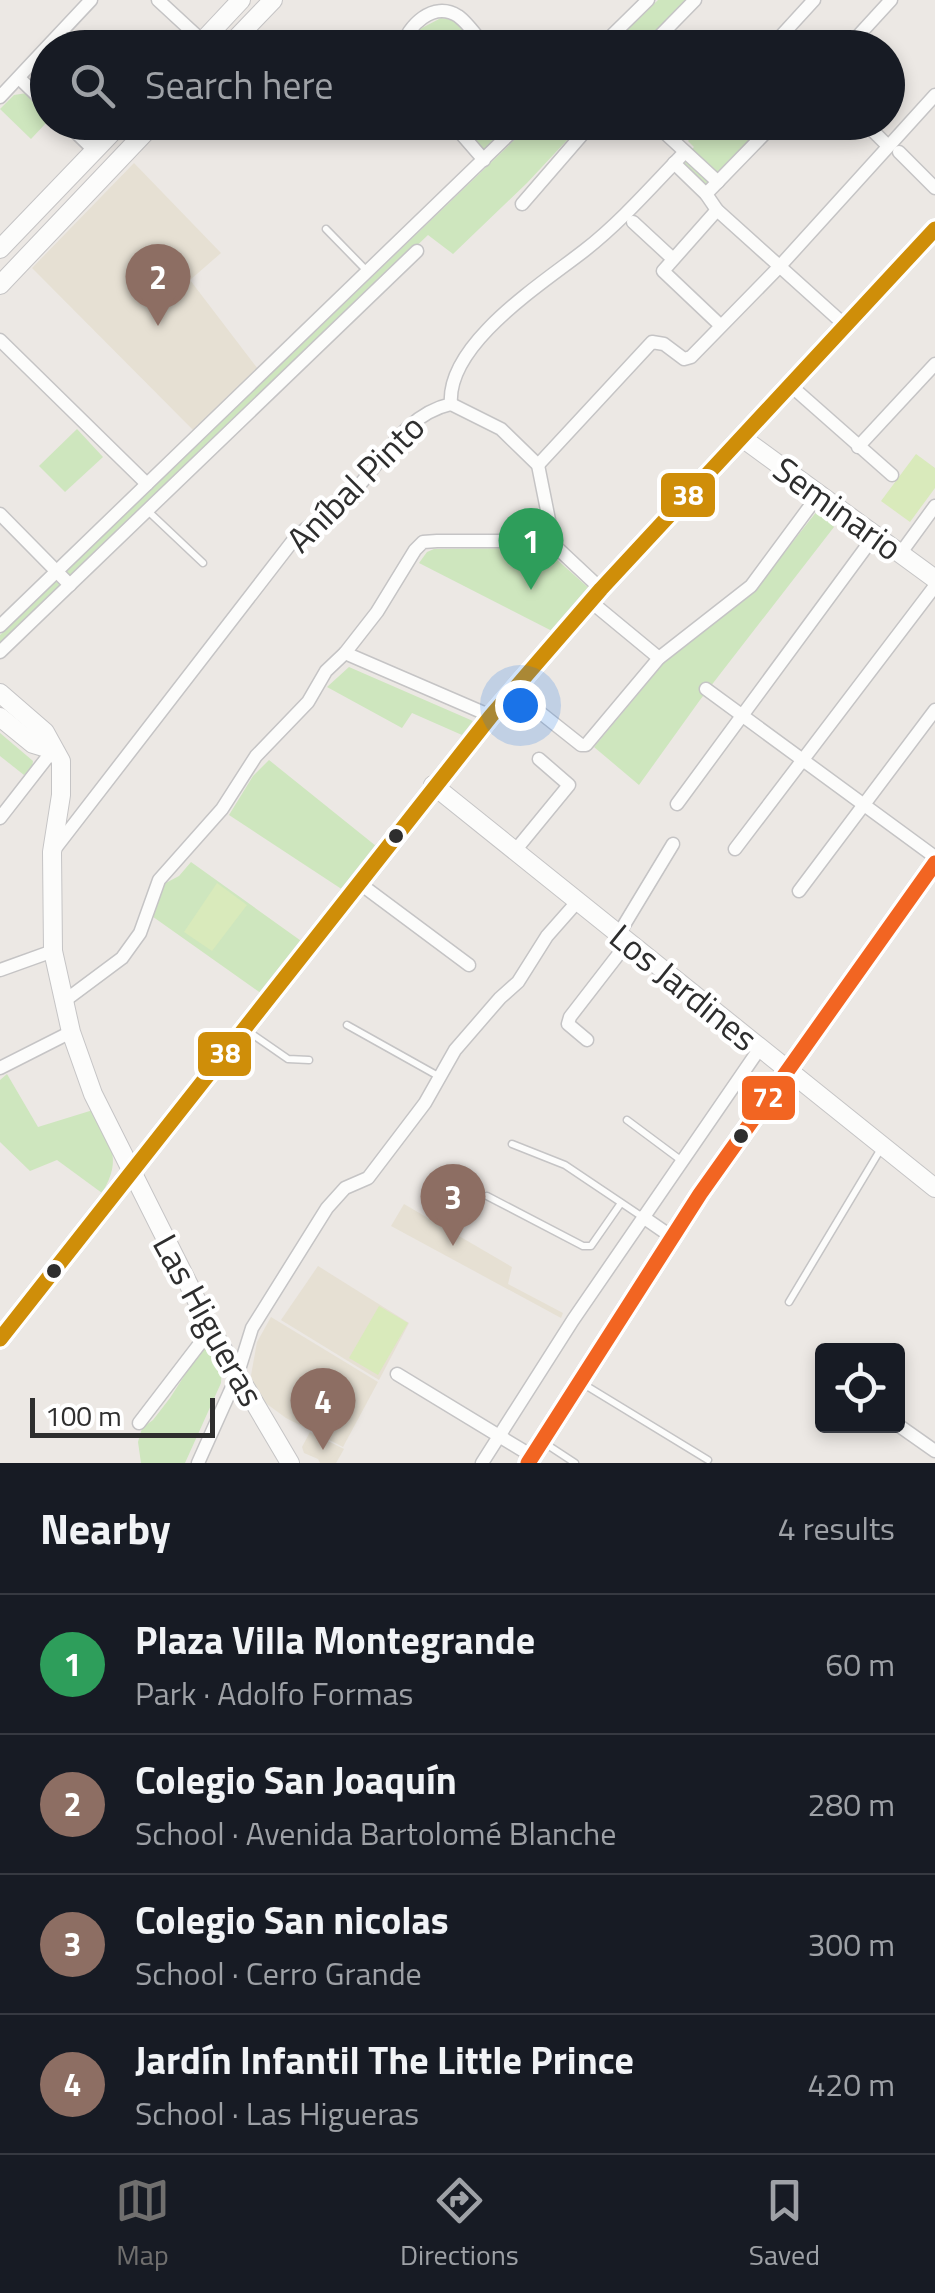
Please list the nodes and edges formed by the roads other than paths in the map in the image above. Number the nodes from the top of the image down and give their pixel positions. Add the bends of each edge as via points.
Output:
1 (91, 0) edge
2 (158, 0) edge
3 (241, 0) edge
4 (272, 0) edge
5 (648, 0) edge
6 (695, 0) edge
7 (814, 0) edge
8 (891, 0) edge
9 (63, 30) edge
10 (188, 30) edge
11 (216, 30) edge
12 (244, 30) edge
13 (408, 30) edge
14 (470, 30) edge
15 (618, 30) edge
16 (666, 30) edge
17 (786, 30) edge
18 (864, 30) edge
19 (30, 66) edge
20 (19, 78) junction
21 (30, 89) edge
22 (935, 94) edge
23 (0, 97) edge
24 (905, 133) edge
25 (84, 140) edge
26 (104, 140) edge
27 (138, 140) edge
28 (467, 140) edge
29 (504, 140) edge
30 (577, 140) edge
31 (671, 140) edge
32 (756, 140) edge
33 (883, 140) edge
34 (900, 140) edge
35 (893, 149) junction
36 (94, 150) junction
37 (684, 152) junction
38 (484, 160) junction
39 (674, 163) junction
40 (718, 182) junction
41 (935, 188) edge
42 (706, 194) junction
43 (522, 204) dead end
44 (718, 210) junction
45 (633, 222) dead end
46 (326, 229) dead end
47 (935, 229) edge
48 (0, 249) edge
49 (417, 252) dead end
50 (673, 259) junction
51 (780, 266) junction
52 (368, 272) junction
53 (0, 285) edge
54 (720, 325) junction
55 (847, 326) junction
56 (0, 340) edge
57 (935, 364) edge
58 (790, 385) junction
59 (451, 404) junction
60 (741, 437) junction
61 (858, 447) junction
62 (538, 465) junction
63 (892, 475) dead end
64 (147, 484) junction
65 (819, 494) junction
66 (935, 506) edge
67 (148, 511) junction
68 (0, 514) edge
69 (99, 530) junction
70 (876, 535) junction
71 (113, 543) junction
72 (554, 545) junction
73 (900, 554) junction
74 (203, 563) dead end
75 (56, 571) junction
76 (935, 583) edge
77 (70, 584) junction
78 (596, 595) junction
79 (0, 626) edge
80 (0, 652) edge
81 (345, 653) junction
82 (659, 658) junction
83 (706, 689) dead end
84 (514, 691) junction
85 (0, 693) edge
86 (935, 710) edge
87 (0, 716) edge
88 (491, 716) junction
89 (742, 716) junction
90 (53, 750) junction
91 (539, 759) dead end
92 (802, 761) junction
93 (434, 786) junction
94 (677, 804) dead end
95 (864, 806) junction
96 (0, 818) edge
97 (672, 844) dead end
98 (735, 850) dead end
99 (52, 852) junction
100 (514, 852) junction
101 (935, 860) edge
102 (359, 883) junction
103 (799, 891) dead end
104 (577, 902) junction
105 (623, 938) junction
106 (52, 950) junction
107 (469, 965) dead end
108 (0, 970) edge
109 (62, 1002) junction
110 (555, 1011) dead end
111 (570, 1017) junction
112 (348, 1025) dead end
113 (245, 1028) junction
114 (70, 1032) junction
115 (587, 1040) dead end
116 (760, 1048) junction
117 (309, 1060) dead end
118 (0, 1068) edge
119 (786, 1070) junction
120 (442, 1077) junction
121 (627, 1120) dead end
122 (512, 1144) dead end
123 (882, 1146) junction
124 (682, 1161) junction
125 (132, 1175) junction
126 (935, 1188) edge
127 (487, 1196) dead end
128 (621, 1203) junction
129 (643, 1218) junction
130 (672, 1237) junction
131 (789, 1302) dead end
132 (211, 1330) junction
133 (0, 1338) edge
134 (396, 1374) dead end
135 (237, 1376) junction
136 (580, 1382) junction
137 (140, 1423) dead end
138 (905, 1431) edge
139 (500, 1435) junction
140 (935, 1451) edge
141 (534, 1454) edge
142 (708, 1460) dead end
143 (198, 1463) edge
144 (290, 1463) edge
145 (482, 1463) edge
146 (575, 1463) edge

1 - 9 street
2 - 10 street
3 - 11 main road
4 - 12 main road
5 - 15 street
6 - 16 street
7 - 17 street
8 - 18 street
13 - 14 street via 430,13 446,12
19 - 20 street
20 - 21 street
20 - 23 street
22 - 24 street
25 - 36 street
26 - 36 main road
27 - 53 main road
28 - 38 street
29 - 38 street
30 - 43 street
31 - 37 street
32 - 40 street
33 - 35 street
34 - 35 street
35 - 41 street
35 - 51 street
36 - 48 main road
37 - 39 street, Aníbal Pinto
37 - 40 street
38 - 52 street
39 - 42 street
39 - 59 street, Aníbal Pinto via 471,349
40 - 42 street
42 - 44 street
44 - 50 street
44 - 51 street
45 - 50 street
46 - 52 lane
47 - 55 main road
49 - 67 street
50 - 54 street via 663,271
51 - 54 street
51 - 55 street
52 - 64 street
54 - 62 street via 688,359 652,342
55 - 58 main road
56 - 64 street
57 - 61 street
58 - 60 main road
58 - 61 street
59 - 62 street via 501,429
59 - 99 street, Aníbal Pinto via 430,408 404,429 340,505 295,538
60 - 65 main road, Seminario
60 - 78 main road
61 - 63 street
62 - 72 street
64 - 69 street
65 - 70 main road, Seminario
65 - 82 street via 751,586
66 - 73 street
67 - 71 street
67 - 74 lane
68 - 75 street
69 - 71 street
69 - 75 street
70 - 73 main road, Seminario
70 - 89 street
71 - 77 street
72 - 78 street
72 - 81 street via 424,542
73 - 76 main road, Seminario
75 - 77 street
75 - 79 street
76 - 92 street
77 - 80 street
78 - 82 street
78 - 84 main road
81 - 88 street
81 - 109 street via 246,768 222,809 172,861 122,958
82 - 84 street via 586,745
83 - 89 street
84 - 88 main road
85 - 90 main road via 46,732
86 - 95 street
87 - 90 main road via 33,744
88 - 93 main road
89 - 92 street
89 - 94 street
90 - 96 street
90 - 99 main road, Las Higueras via 62,767
91 - 100 street via 569,785
92 - 95 street
92 - 98 street
93 - 100 main road, Los Jardines
93 - 102 main road
95 - 101 street
95 - 103 street
97 - 105 street
99 - 106 main road, Las Higueras
100 - 104 main road, Los Jardines
101 - 119 main road
102 - 107 street
102 - 113 main road
104 - 105 main road, Los Jardines
104 - 120 street via 518,982 455,1050
105 - 111 street
105 - 116 main road, Los Jardines
106 - 108 street
106 - 109 main road, Las Higueras
109 - 114 main road, Las Higueras
110 - 111 street
111 - 115 street via 568,1024
112 - 120 lane
113 - 117 lane via 288,1059
113 - 125 main road
114 - 118 street
114 - 125 main road, Las Higueras
116 - 119 main road, Los Jardines
116 - 124 street
119 - 123 main road, Los Jardines
119 - 130 main road
120 - 135 street via 368,1178 345,1188 327,1208 252,1328
121 - 124 lane
122 - 128 lane via 565,1164
123 - 126 main road, Los Jardines
123 - 131 lane
124 - 129 street
125 - 132 main road, Las Higueras
125 - 133 main road
127 - 128 lane via 583,1246 591,1246
128 - 129 lane
129 - 130 street
129 - 139 street
130 - 136 main road
132 - 135 main road, Las Higueras
132 - 137 street
134 - 139 street
135 - 143 street
135 - 144 main road, Las Higueras
136 - 141 main road
136 - 142 lane
138 - 140 street
139 - 141 street
139 - 145 street
141 - 146 lane

